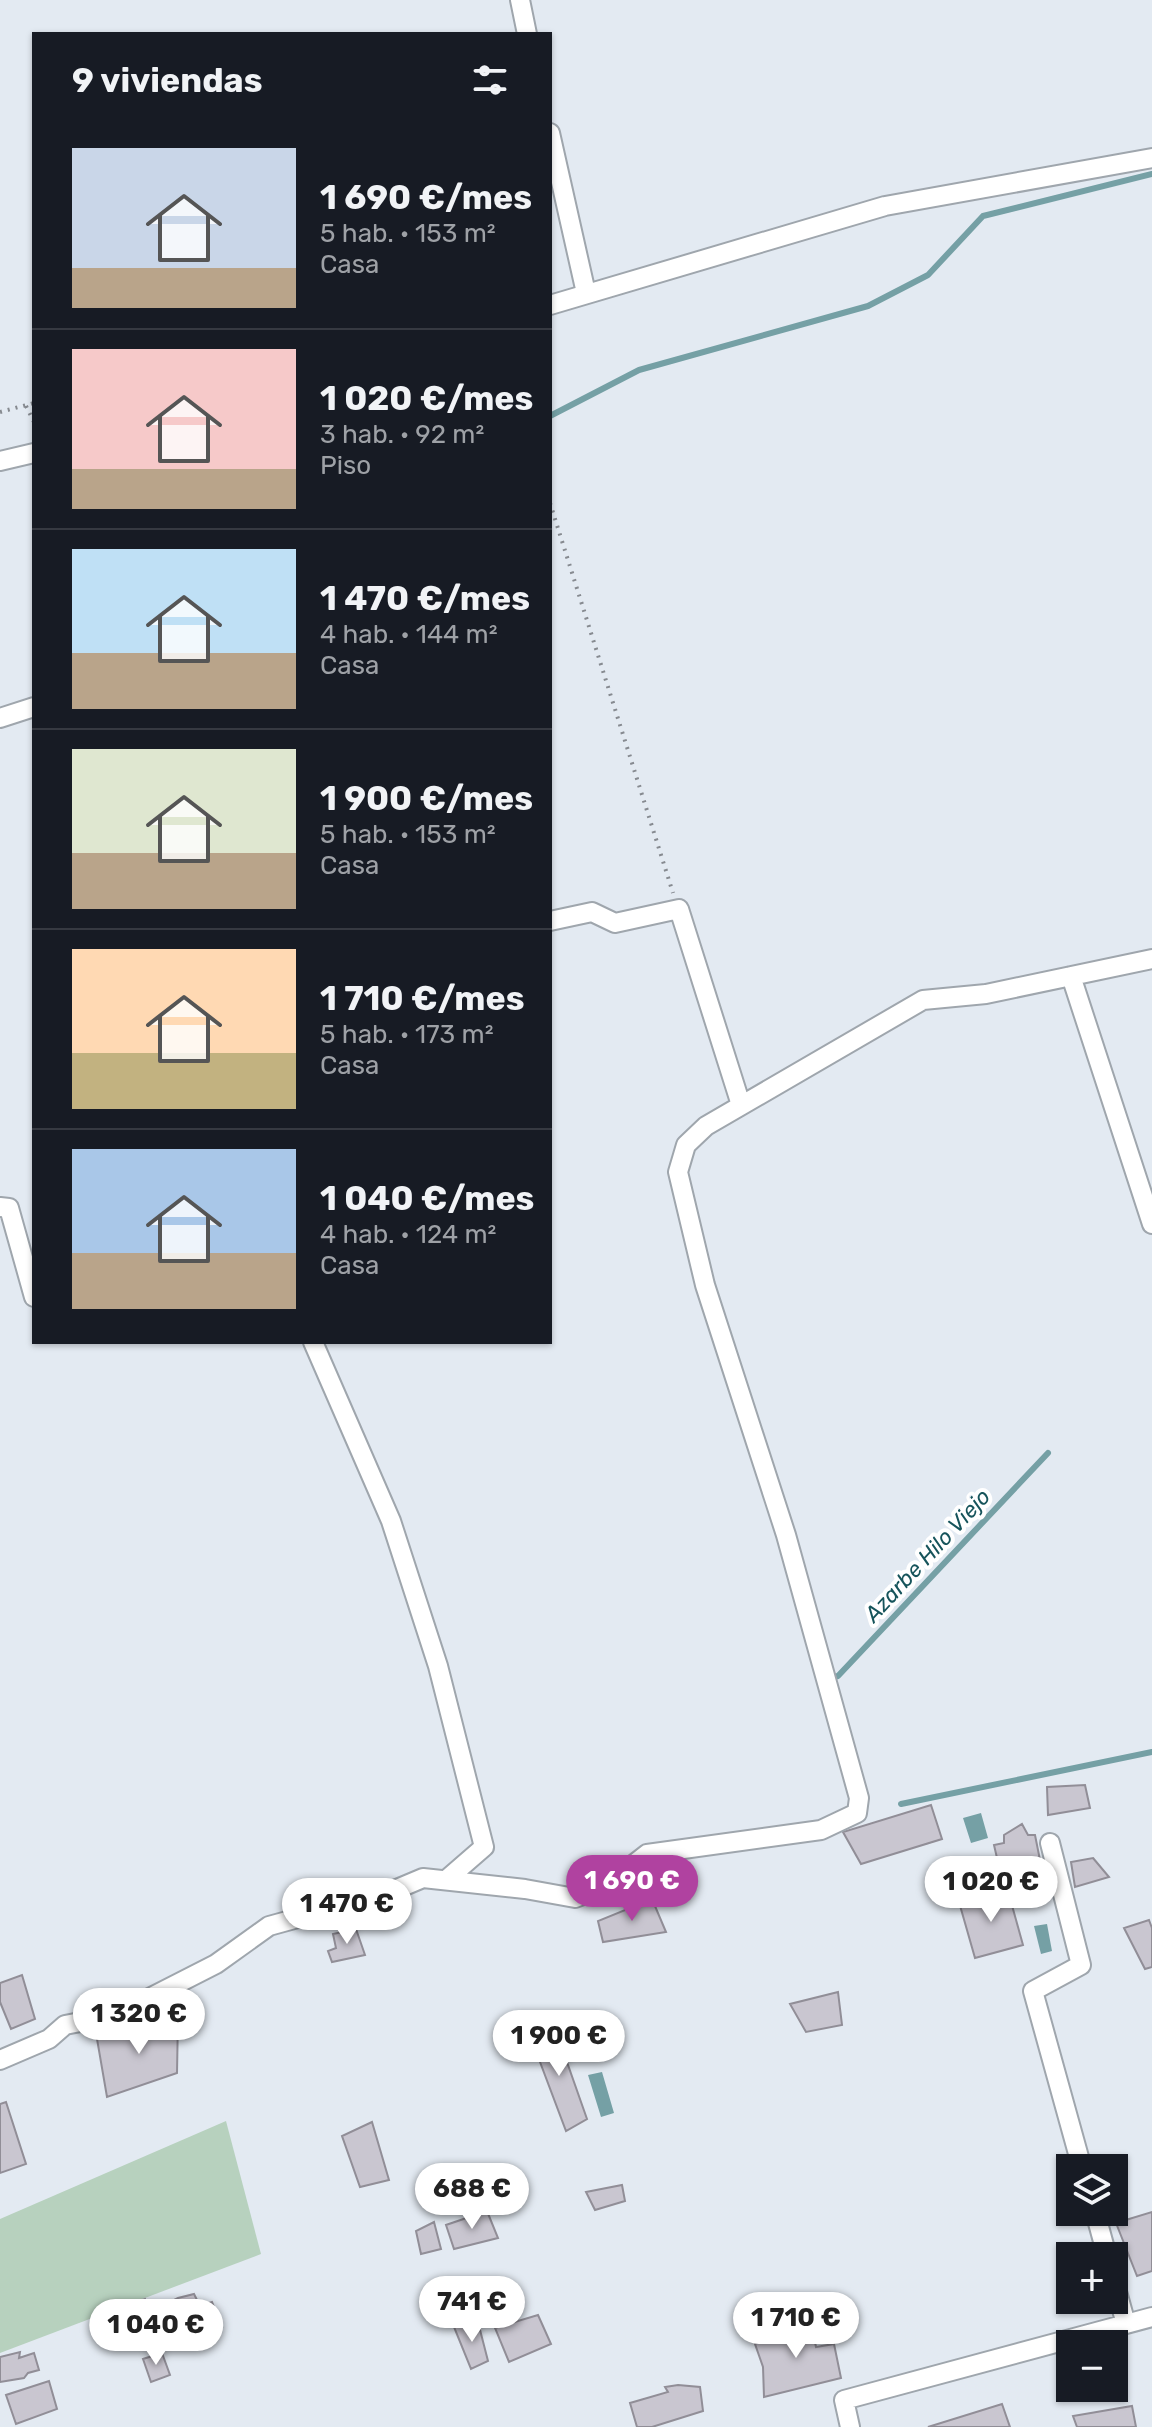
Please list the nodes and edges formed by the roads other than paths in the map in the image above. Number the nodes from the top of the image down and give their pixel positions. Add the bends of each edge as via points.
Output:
1 (520, 0) edge
2 (527, 32) edge
3 (552, 142) edge
4 (1152, 158) edge
5 (586, 293) junction
6 (552, 304) edge
7 (32, 453) edge
8 (0, 461) edge
9 (32, 708) edge
10 (0, 718) edge
11 (552, 921) edge
12 (1152, 959) edge
13 (1071, 976) junction
14 (741, 1105) junction
15 (0, 1207) edge
16 (1152, 1224) edge
17 (32, 1290) edge
18 (314, 1344) edge
19 (1050, 1843) dead end
20 (446, 1880) junction
21 (0, 2060) edge
22 (1078, 2154) edge
23 (1123, 2314) edge
24 (1152, 2317) edge
25 (1126, 2324) junction
26 (850, 2427) edge

1 - 2 street
3 - 5 street
4 - 5 street via 885,206
5 - 6 street
7 - 8 street
9 - 10 street
11 - 14 street via 592,912 615,923 679,909
12 - 13 street
13 - 14 street via 986,994 923,1000
13 - 16 street
14 - 20 street via 686,1145 678,1172 705,1285 795,1564 859,1798 857,1813 821,1830 647,1854 606,1886 575,1898
15 - 17 street via 9,1208
18 - 20 street via 391,1521 438,1666 484,1847
19 - 22 street via 1081,1965 1033,1991
20 - 21 street via 423,1878 269,1926 216,1964 116,2015 65,2025 49,2039
23 - 25 street
24 - 25 street
25 - 26 street via 844,2400

